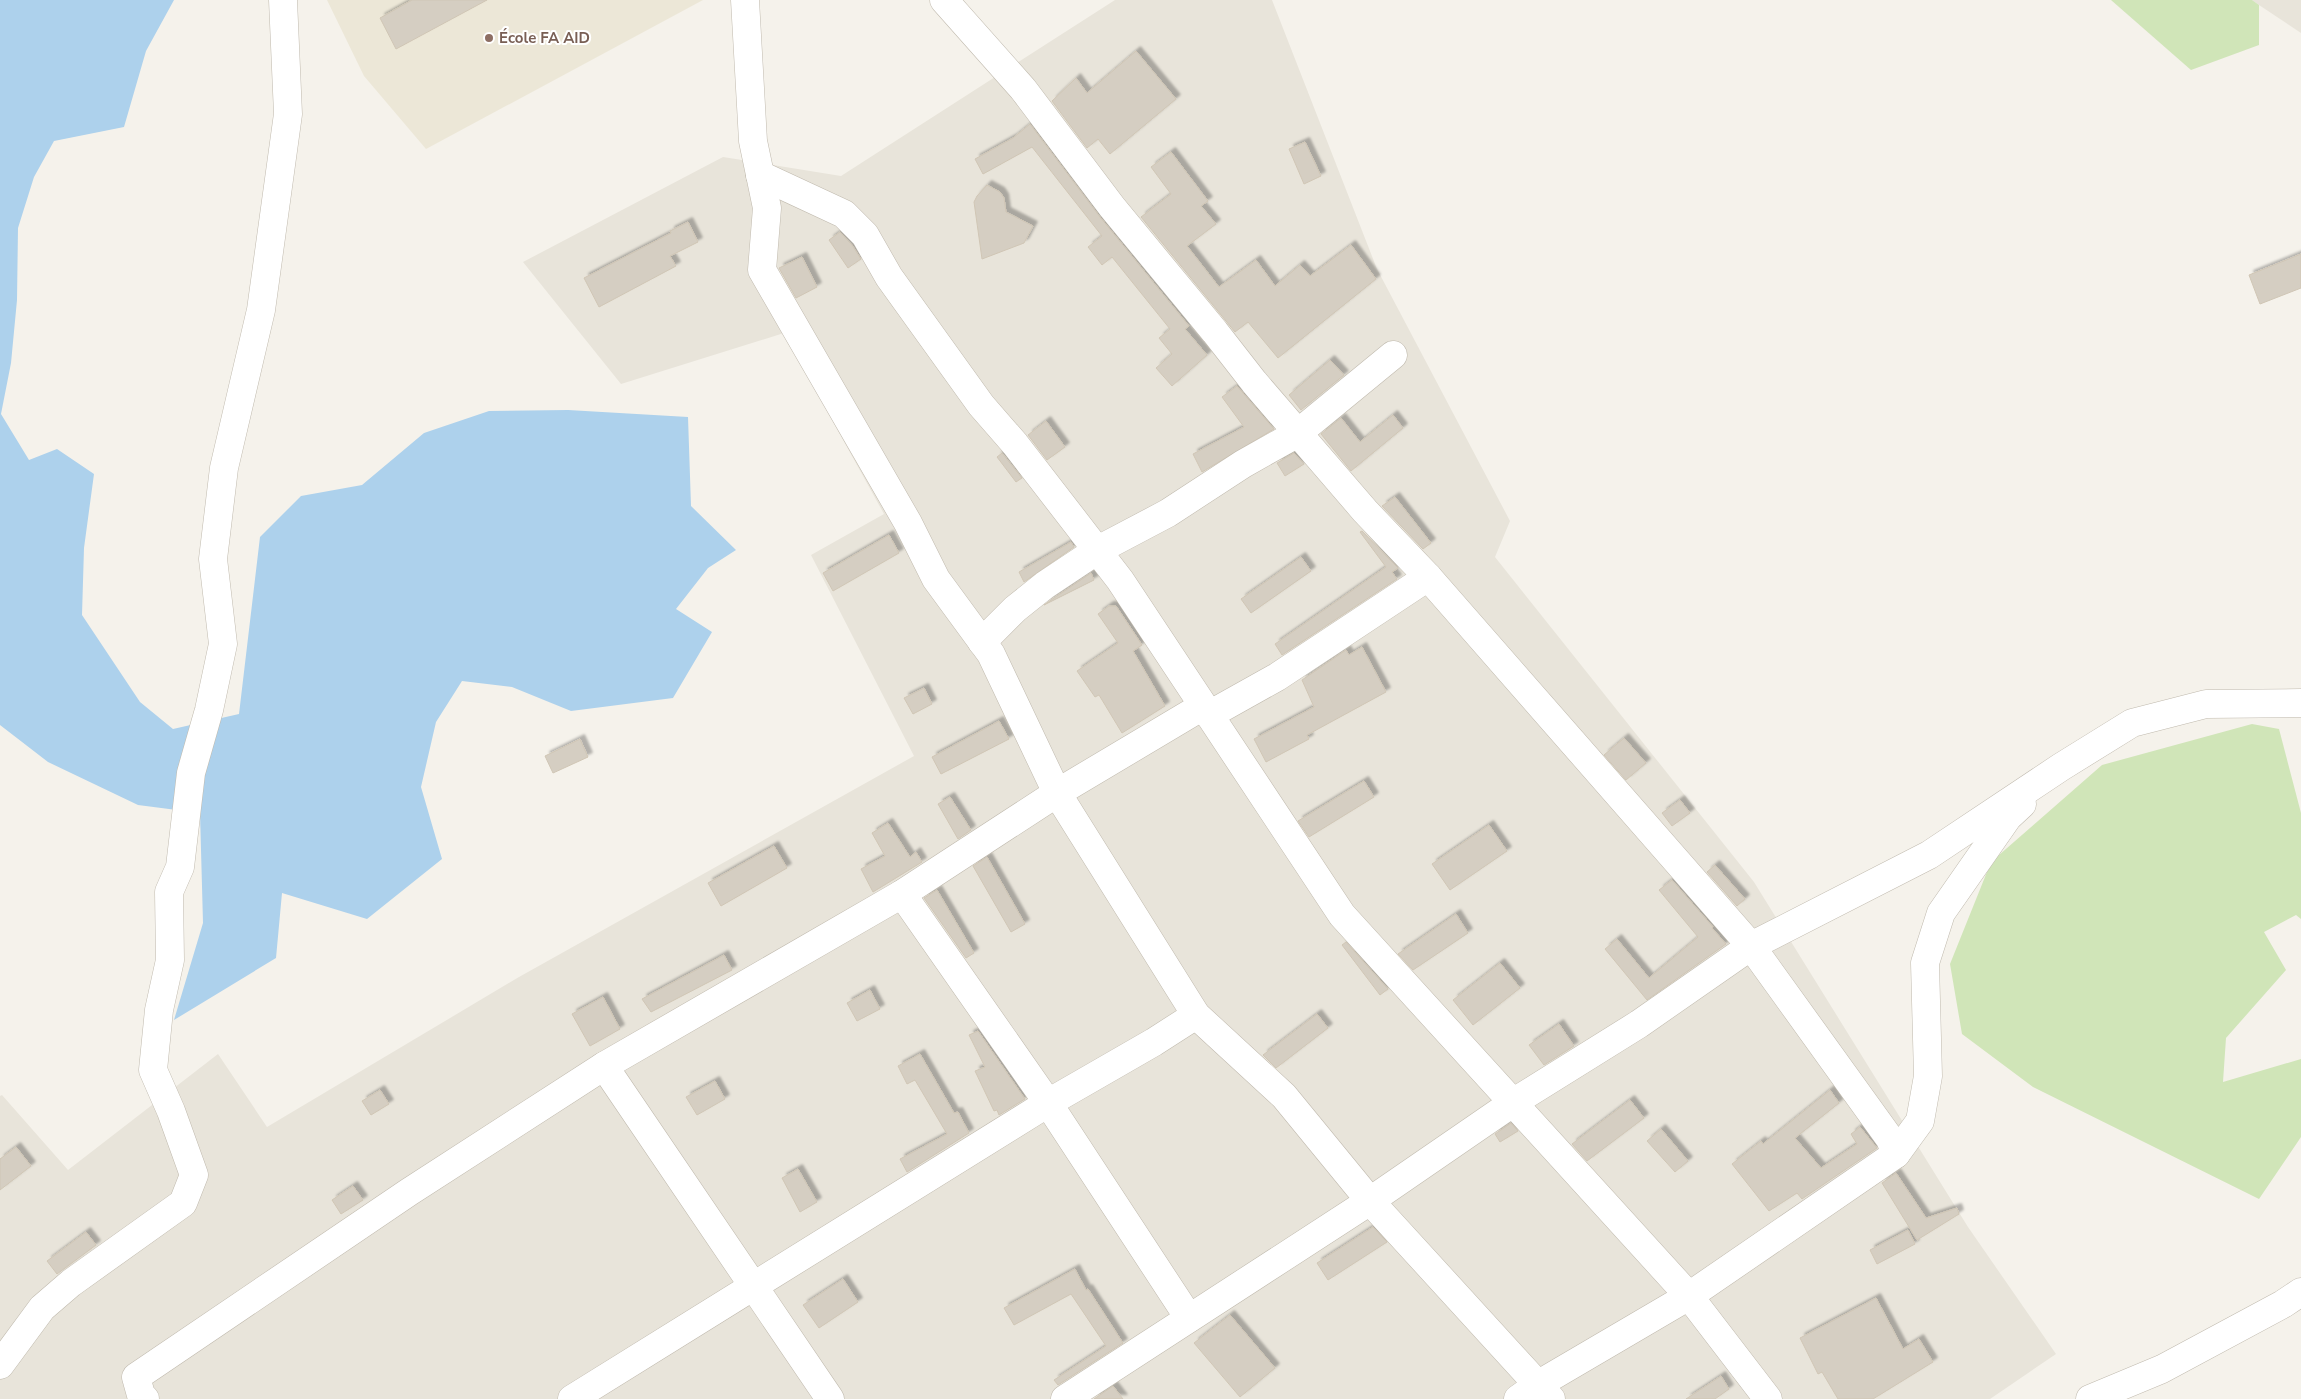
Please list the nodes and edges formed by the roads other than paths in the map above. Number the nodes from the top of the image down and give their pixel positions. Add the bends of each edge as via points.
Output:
1 (283, 0) edge
2 (745, 0) edge
3 (944, 0) edge
4 (760, 175) junction
5 (1393, 355) dead end
6 (1298, 433) junction
7 (1096, 551) junction
8 (1428, 577) junction
9 (982, 642) junction
10 (2301, 703) edge
11 (1206, 711) junction
12 (2061, 766) junction
13 (1057, 793) junction
14 (902, 894) junction
15 (1750, 946) junction
16 (1196, 1015) junction
17 (604, 1066) junction
18 (1048, 1102) junction
19 (1514, 1102) junction
20 (1896, 1154) junction
21 (1370, 1201) junction
22 (754, 1287) junction
23 (2301, 1292) edge
24 (1689, 1296) junction
25 (1189, 1318) junction
26 (0, 1365) edge
27 (1536, 1394) edge
28 (1074, 1396) edge
29 (145, 1399) edge
30 (572, 1399) edge
31 (830, 1399) edge
32 (1768, 1399) edge
33 (2090, 1399) edge

1 - 26 street via 287,124 261,310 224,468 213,559 223,644 191,773 180,867 169,892 170,960 159,1010 153,1070 194,1175 183,1202 71,1283 42,1308
2 - 4 street via 753,142
3 - 6 street via 1023,88 1112,206
4 - 7 street via 844,214 865,235 889,277 981,405 1015,444
4 - 9 street via 767,208 762,270 908,523 936,579
5 - 6 street
6 - 7 street via 1168,513
6 - 8 street via 1365,511
7 - 9 street via 1022,603
7 - 11 street via 1120,580
8 - 11 street via 1277,677
8 - 15 street
9 - 13 street via 991,654
10 - 12 street via 2206,704 2132,723
11 - 13 street
11 - 19 street via 1342,915
12 - 15 street via 1929,855
12 - 20 street via 2008,817 1941,914 1925,963 1928,1076 1920,1121
13 - 14 street
13 - 16 street
14 - 17 street
14 - 18 street
15 - 19 street via 1639,1024
15 - 20 street via 1890,1139
16 - 18 street
16 - 21 street via 1284,1096
17 - 22 street
17 - 29 street via 409,1192 136,1377
18 - 22 street
18 - 25 street
19 - 21 street
19 - 24 street
20 - 24 street
21 - 25 street
21 - 27 street
22 - 30 street
22 - 31 street
23 - 33 street via 2162,1369
24 - 27 street
24 - 32 street
25 - 28 street

